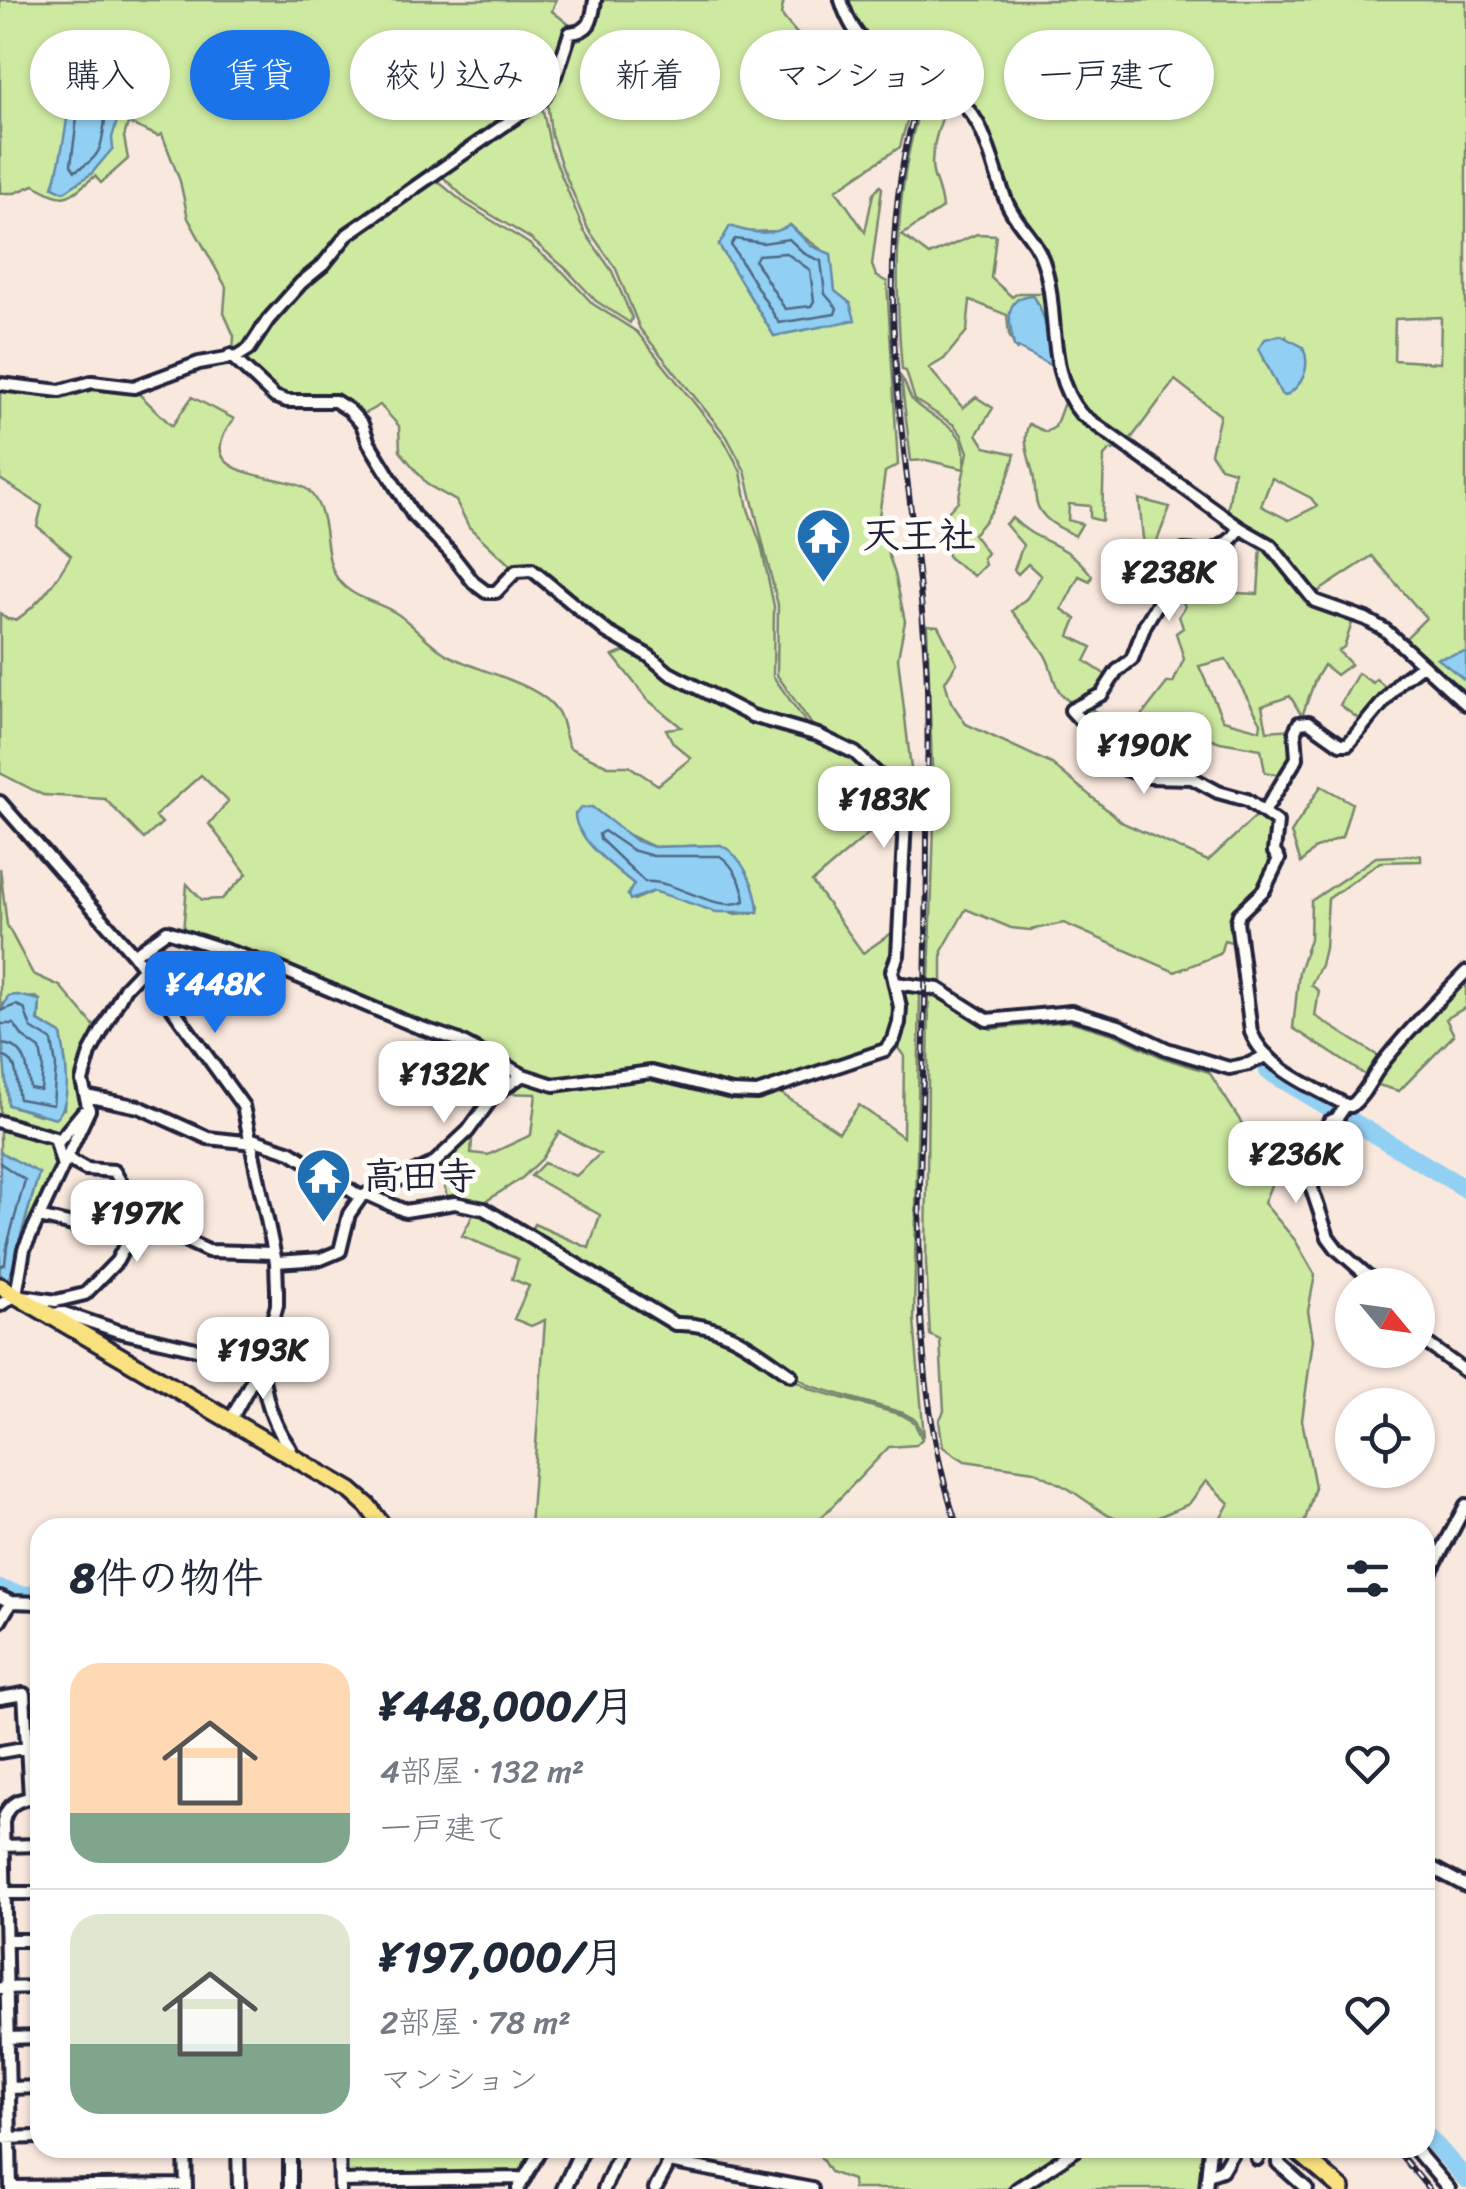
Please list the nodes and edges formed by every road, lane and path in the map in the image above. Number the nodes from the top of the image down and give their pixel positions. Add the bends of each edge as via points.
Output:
1 (595, 0) edge
2 (840, 0) edge
3 (230, 355) junction
4 (0, 384) edge
5 (1240, 528) junction
6 (1422, 665) junction
7 (1466, 704) edge
8 (0, 802) edge
9 (1264, 812) junction
10 (134, 955) junction
11 (144, 968) junction
12 (1466, 972) edge
13 (896, 983) junction
14 (1267, 1055) junction
15 (524, 1075) junction
16 (88, 1100) junction
17 (1342, 1110) junction
18 (0, 1122) edge
19 (252, 1141) junction
20 (58, 1142) junction
21 (64, 1163) junction
22 (364, 1196) junction
23 (38, 1217) junction
24 (274, 1258) junction
25 (1359, 1268) edge
26 (0, 1286) edge
27 (16, 1295) junction
28 (0, 1305) edge
29 (49, 1314) junction
30 (1435, 1349) edge
31 (260, 1364) junction
32 (1466, 1372) edge
33 (791, 1376) dead end
34 (230, 1421) junction
35 (294, 1459) junction
36 (1466, 1505) edge
37 (377, 1518) edge
38 (1435, 1563) edge
39 (6, 1600) edge
40 (0, 1621) edge
41 (0, 1698) edge
42 (27, 1746) junction
43 (0, 1752) edge
44 (30, 1766) edge
45 (30, 1799) edge
46 (2, 1846) edge
47 (30, 1846) edge
48 (1435, 1869) edge
49 (1466, 1886) edge
50 (5, 1893) junction
51 (30, 1893) edge
52 (6, 1940) junction
53 (30, 1940) edge
54 (30, 1987) edge
55 (3, 1988) edge
56 (30, 2037) edge
57 (8, 2038) junction
58 (30, 2087) edge
59 (9, 2088) junction
60 (5, 2138) edge
61 (185, 2158) edge
62 (238, 2158) edge
63 (290, 2158) edge
64 (340, 2158) edge
65 (536, 2158) edge
66 (575, 2158) edge
67 (618, 2158) edge
68 (670, 2158) edge
69 (1063, 2158) edge
70 (1209, 2158) edge
71 (1230, 2158) edge
72 (1280, 2158) edge
73 (1306, 2158) edge
74 (1423, 2158) edge
75 (669, 2162) junction
76 (1208, 2176) junction
77 (522, 2184) edge
78 (340, 2185) edge
79 (778, 2185) edge
80 (186, 2187) edge
81 (11, 2188) edge
82 (239, 2189) edge
83 (290, 2189) edge
84 (561, 2189) edge
85 (604, 2189) edge
86 (655, 2189) edge
87 (812, 2189) edge
88 (1016, 2189) edge
89 (1206, 2189) edge
90 (1307, 2189) edge
91 (1342, 2189) edge
92 (1449, 2189) edge

1 - 3 street via 591,23 570,34 543,98 348,234 249,349
2 - 5 street via 870,51 960,102 979,126 1006,202 1042,256 1060,374 1074,406
3 - 4 street via 134,387 92,382 60,391
3 - 13 street via 274,398 336,401 358,419 413,515 484,590 496,592 516,571 532,570 669,674 752,716 854,753 892,784 906,801
5 - 6 street via 1278,552 1315,602 1372,622
5 - 9 street via 1205,553 1174,555 1132,660 1102,694 1071,710 1125,769 1150,778 1192,778
6 - 7 street
6 - 9 street via 1348,744 1301,721 1296,758
8 - 10 street
9 - 14 street via 1278,824 1279,858 1260,895 1236,921 1251,1032
10 - 11 street
10 - 15 street via 166,931 209,944 458,1040
11 - 16 street via 100,1030 82,1081
11 - 19 street via 242,1106
12 - 17 street via 1404,1037 1360,1100
13 - 14 street via 938,988 987,1020 1071,1012 1228,1068
13 - 15 street via 900,1015 889,1046 773,1090 742,1093 651,1072 561,1085
14 - 17 street
15 - 22 street via 495,1094 433,1164
16 - 19 street via 140,1107 227,1143
16 - 20 street
16 - 21 street
17 - 25 street via 1318,1146 1312,1189 1328,1236
18 - 20 street
19 - 22 street via 291,1152
19 - 24 street
20 - 21 street
21 - 23 street
21 - 23 street via 114,1170 123,1186 94,1230
22 - 24 street via 349,1214 340,1251
22 - 33 street via 405,1211 455,1203 484,1209 675,1324 724,1331
23 - 27 street
24 - 27 street via 208,1251 140,1231 86,1294 56,1301
24 - 31 street via 276,1305
26 - 27 main road
27 - 28 street
27 - 29 main road
29 - 31 street
29 - 34 main road
30 - 32 street
31 - 34 street
31 - 35 street via 266,1398
34 - 35 main road
35 - 37 main road via 350,1490
36 - 38 street
39 - 40 street
41 - 42 street via 24,1694
42 - 43 street
42 - 44 street
45 - 46 street via 6,1812
46 - 47 street
46 - 50 street
48 - 49 street
50 - 51 street
50 - 52 street
52 - 53 street
52 - 55 street
54 - 55 street
55 - 57 street
56 - 57 street
57 - 59 street
58 - 59 street
59 - 60 street
60 - 81 street
61 - 80 street
62 - 82 street
63 - 83 street
64 - 78 street
65 - 77 street
66 - 84 street
67 - 85 street
68 - 75 street
69 - 88 street
70 - 76 street
71 - 76 street
72 - 90 street
73 - 91 main road
74 - 92 street
75 - 79 street
75 - 86 street
76 - 89 street
77 - 78 street
79 - 87 street
80 - 81 street

